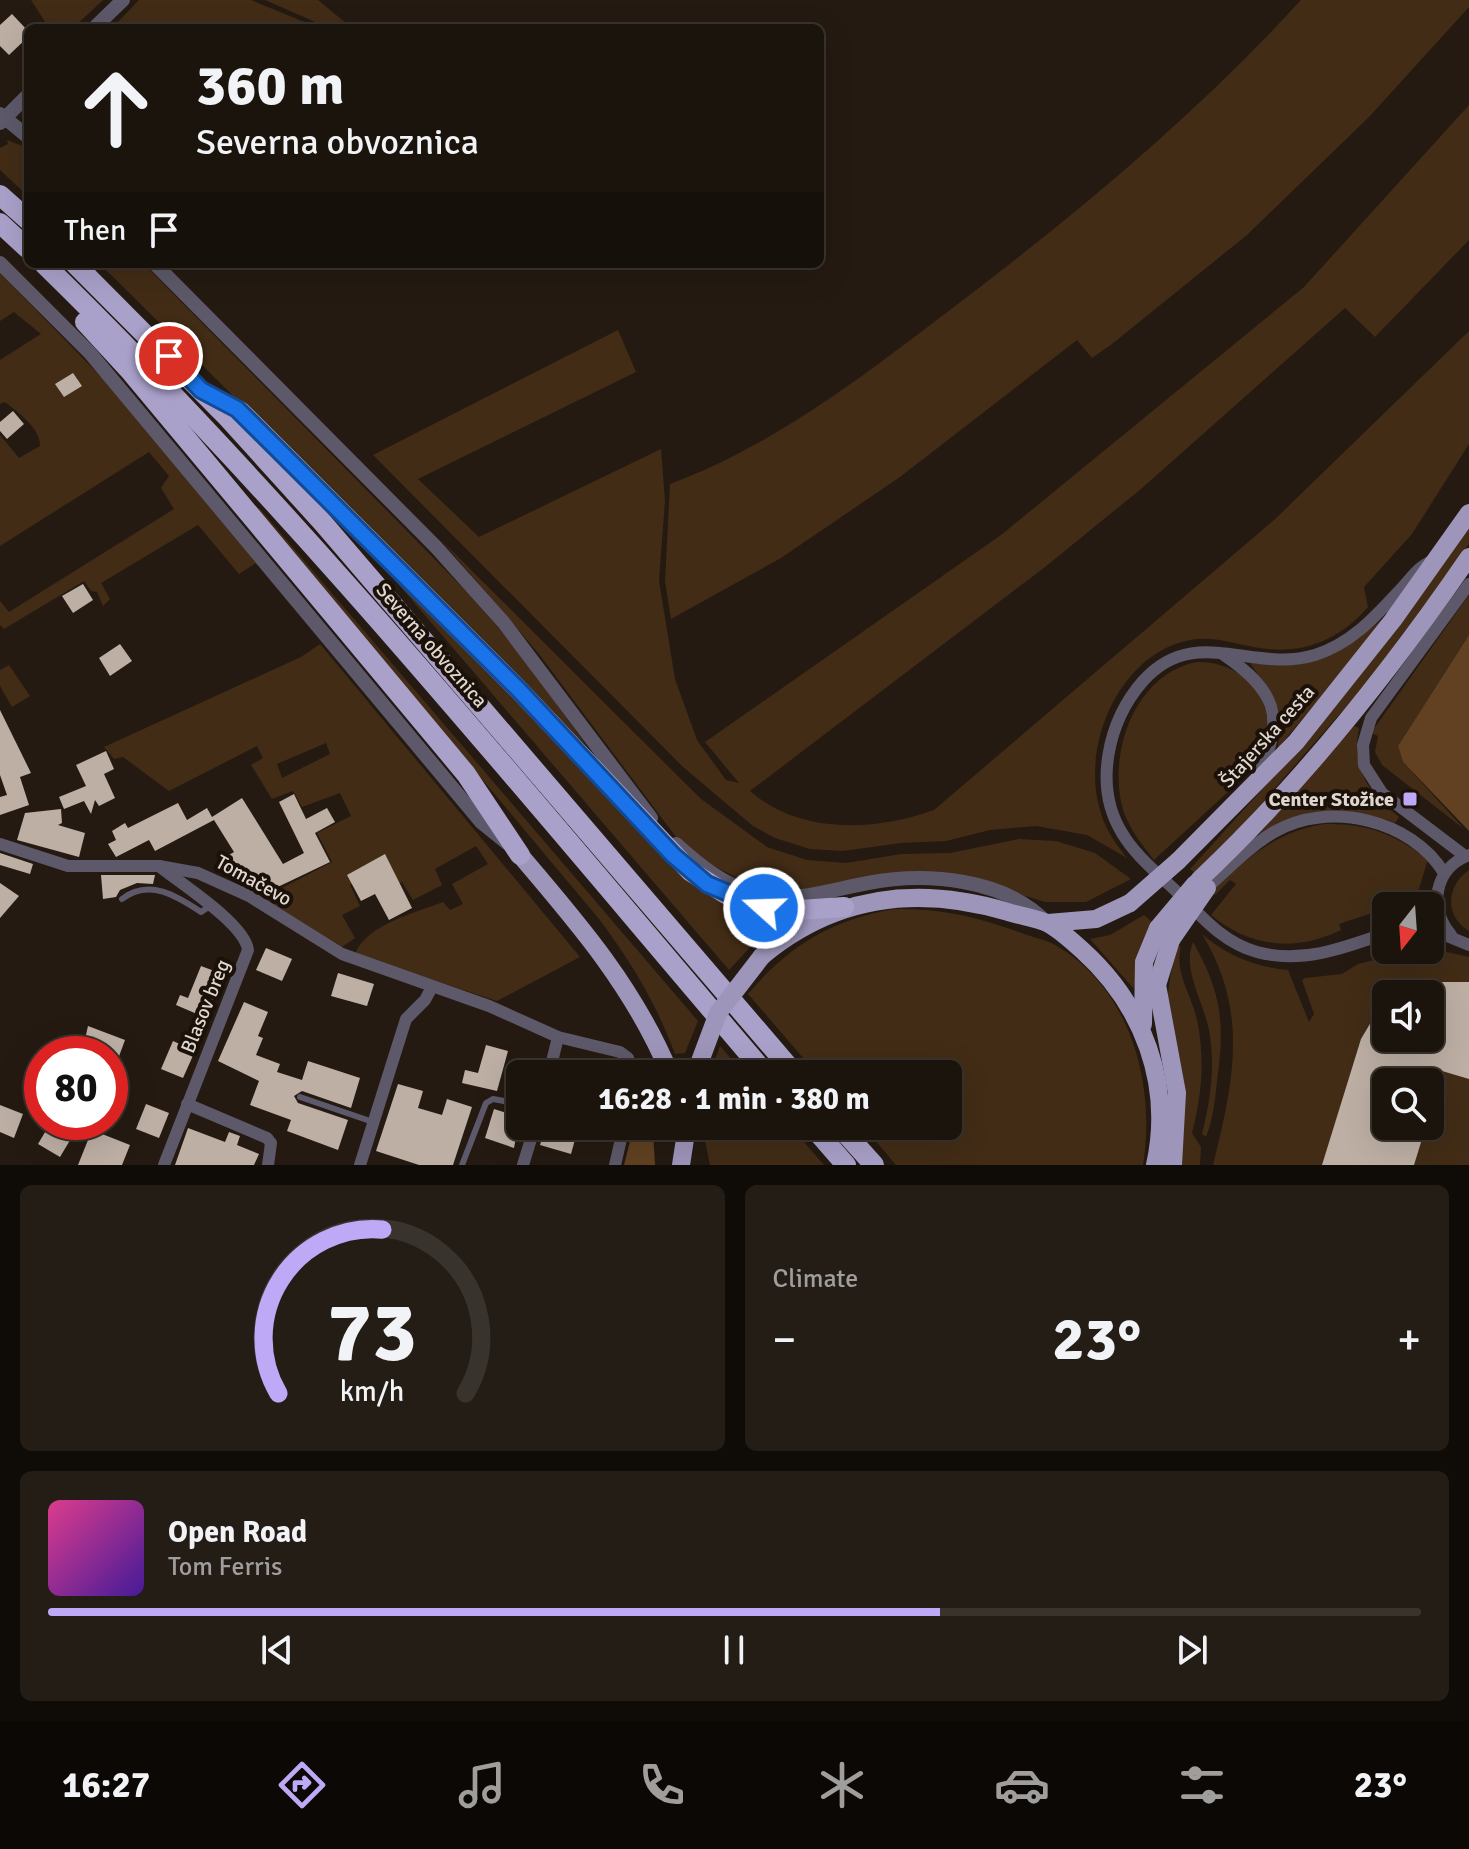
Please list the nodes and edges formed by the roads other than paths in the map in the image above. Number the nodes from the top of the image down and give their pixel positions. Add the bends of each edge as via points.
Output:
1 (123, 0) edge
2 (98, 24) edge
3 (24, 99) edge
4 (2, 118) edge
5 (24, 134) edge
6 (0, 195) edge
7 (24, 216) edge
8 (0, 223) edge
9 (24, 246) edge
10 (0, 263) edge
11 (40, 268) edge
12 (48, 268) edge
13 (79, 268) edge
14 (159, 268) edge
15 (201, 390) junction
16 (1469, 513) edge
17 (1469, 557) edge
18 (1439, 558) junction
19 (1469, 584) edge
20 (1222, 653) junction
21 (1250, 790) junction
22 (0, 844) edge
23 (520, 855) junction
24 (1467, 856) edge
25 (159, 866) junction
26 (1444, 873) junction
27 (1203, 884) junction
28 (1437, 892) edge
29 (122, 899) dead end
30 (210, 906) junction
31 (844, 907) junction
32 (1048, 923) junction
33 (1444, 924) edge
34 (1444, 933) edge
35 (1164, 934) junction
36 (1451, 935) junction
37 (1372, 937) edge
38 (1469, 945) edge
39 (432, 987) junction
40 (1144, 1034) junction
41 (558, 1037) junction
42 (552, 1060) edge
43 (628, 1060) edge
44 (664, 1060) edge
45 (700, 1060) edge
46 (754, 1060) edge
47 (783, 1060) edge
48 (300, 1097) dead end
49 (506, 1101) edge
50 (187, 1104) junction
51 (373, 1122) junction
52 (531, 1140) edge
53 (621, 1140) edge
54 (685, 1140) edge
55 (690, 1140) edge
56 (824, 1140) edge
57 (852, 1140) edge
58 (164, 1165) edge
59 (268, 1165) edge
60 (360, 1165) edge
61 (462, 1165) edge
62 (523, 1165) edge
63 (615, 1165) edge
64 (681, 1165) edge
65 (694, 1165) edge
66 (846, 1165) edge
67 (874, 1165) edge
68 (1155, 1165) edge
69 (1173, 1165) edge

1 - 2 street
3 - 4 street
4 - 5 street
6 - 7 highway
8 - 9 highway
10 - 23 street via 90,353 481,822
11 - 23 highway via 466,774
12 - 46 highway, Severna obvoznica via 232,454
13 - 15 highway, Severna obvoznica
14 - 32 street via 436,547 533,659 648,814 701,866 739,888 785,897 816,896 881,881 945,881 1008,895
15 - 31 highway via 237,409 518,689 690,871 726,894 764,908
15 - 47 highway, Severna obvoznica via 382,590
16 - 18 main road, Štajerska cesta
17 - 27 main road via 1358,705
18 - 20 street via 1420,565 1360,631 1325,651 1285,659
18 - 21 main road, Štajerska cesta via 1353,672
19 - 24 street via 1371,718 1362,753 1368,775 1382,793
20 - 21 street via 1262,685 1274,717 1272,744
20 - 37 street via 1191,652 1172,658 1151,673 1127,705 1107,761 1109,799 1123,835 1208,923 1246,948 1268,955 1310,955
21 - 32 main road, Štajerska cesta, bridge via 1130,903 1096,919
22 - 25 street, Tomačevo via 68,866
23 - 44 main road via 612,966
24 - 26 street
25 - 30 street, Blasov breg
25 - 39 street, Tomačevo via 217,880 342,954
26 - 27 street via 1431,854 1395,829 1347,818 1319,819 1275,831
26 - 28 street
27 - 35 main road, bridge
29 - 30 lane via 150,889 201,912
30 - 50 street, Blasov breg via 242,934 248,950
31 - 32 main road via 923,896 979,904
31 - 45 main road, bridge via 798,929 762,956 718,1013
32 - 40 main road via 1097,964
33 - 36 street
34 - 36 street
35 - 40 main road via 1147,950 1142,976
35 - 69 main road via 1157,985 1177,1093
36 - 38 street
39 - 41 street, Tomačevo
39 - 51 street via 406,1019
40 - 68 main road via 1159,1093
41 - 42 street
41 - 43 street, Tomačevo via 620,1052
48 - 51 lane
49 - 61 lane via 486,1103
50 - 58 street, Blasov breg
50 - 59 street via 267,1138
51 - 60 street
52 - 62 street
53 - 63 street
54 - 64 main road
55 - 65 main road
56 - 66 highway
57 - 67 highway

